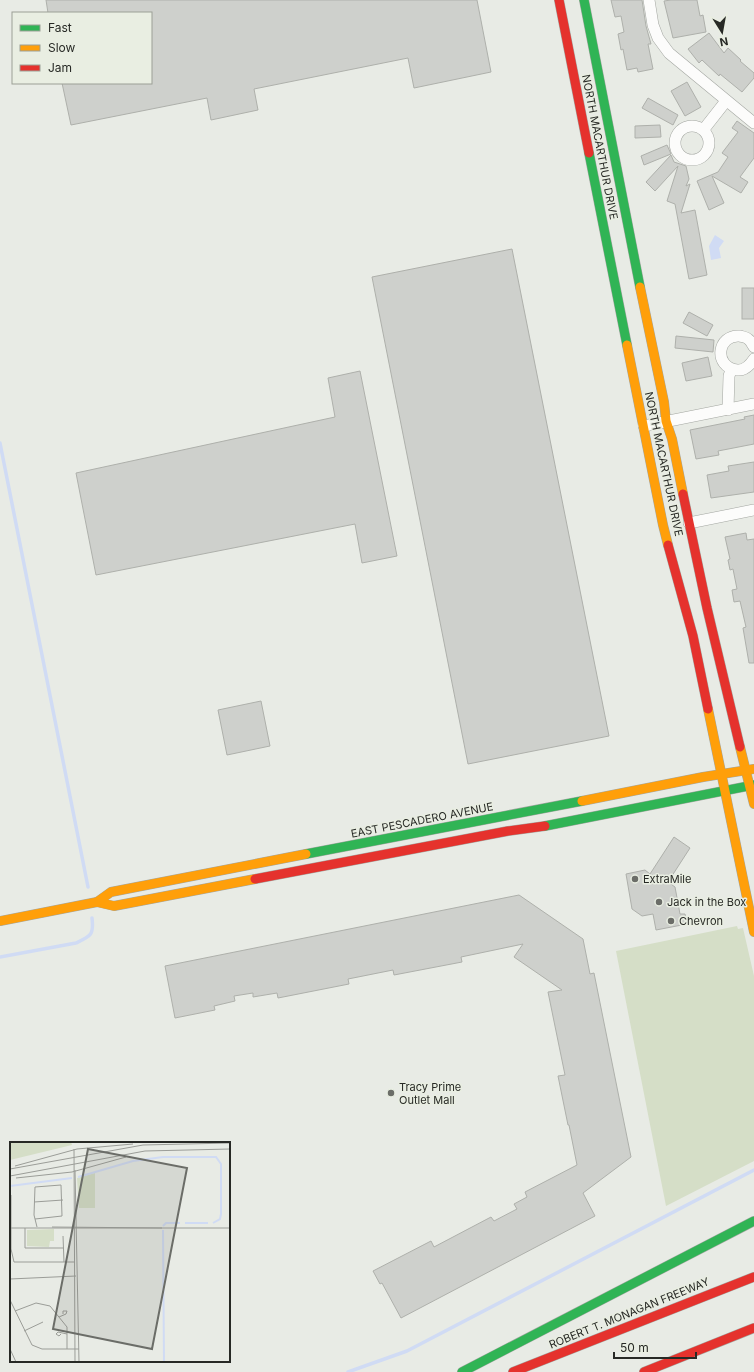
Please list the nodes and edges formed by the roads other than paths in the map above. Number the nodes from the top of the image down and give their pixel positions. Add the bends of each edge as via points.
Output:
1 (559, 0) edge
2 (584, 0) edge
3 (649, 0) edge
4 (726, 101) junction
5 (754, 123) edge
6 (704, 129) dead end
7 (754, 347) edge
8 (754, 359) edge
9 (731, 370) junction
10 (754, 404) edge
11 (728, 410) junction
12 (666, 421) junction
13 (644, 426) junction
14 (754, 510) edge
15 (688, 524) junction
16 (750, 770) edge
17 (721, 774) junction
18 (752, 786) edge
19 (724, 791) junction
20 (754, 804) edge
21 (97, 902) junction
22 (0, 921) edge
23 (754, 932) edge
24 (754, 1222) edge
25 (754, 1277) edge
26 (754, 1328) edge
27 (462, 1372) edge
28 (513, 1372) edge
29 (644, 1372) edge

1 - 13 main road, NORTH MACARTHUR DRIVE
2 - 12 main road, NORTH MACARTHUR DRIVE
3 - 4 street via 653,25 658,38 669,53
4 - 5 street
4 - 6 street
7 - 9 street via 745,337 735,336 726,340 720,349 721,360
8 - 9 street via 750,366 741,371
9 - 11 street
10 - 11 street
11 - 12 street
12 - 13 street
12 - 15 main road, NORTH MACARTHUR DRIVE via 672,439
13 - 17 main road, NORTH MACARTHUR DRIVE via 663,525 692,636
14 - 15 street
15 - 16 main road, NORTH MACARTHUR DRIVE via 707,608
16 - 17 main road, EAST PESCADERO AVENUE
16 - 18 main road, NORTH MACARTHUR DRIVE
17 - 19 main road, NORTH MACARTHUR DRIVE
17 - 21 main road, EAST PESCADERO AVENUE via 111,892
18 - 19 main road, EAST PESCADERO AVENUE
18 - 20 main road, NORTH MACARTHUR DRIVE
19 - 21 main road, EAST PESCADERO AVENUE via 114,906
19 - 23 main road, NORTH MACARTHUR DRIVE
21 - 22 main road, EAST PESCADERO AVENUE
24 - 27 main road
25 - 28 main road, ROBERT T. MONAGAN FREEWAY
26 - 29 main road

